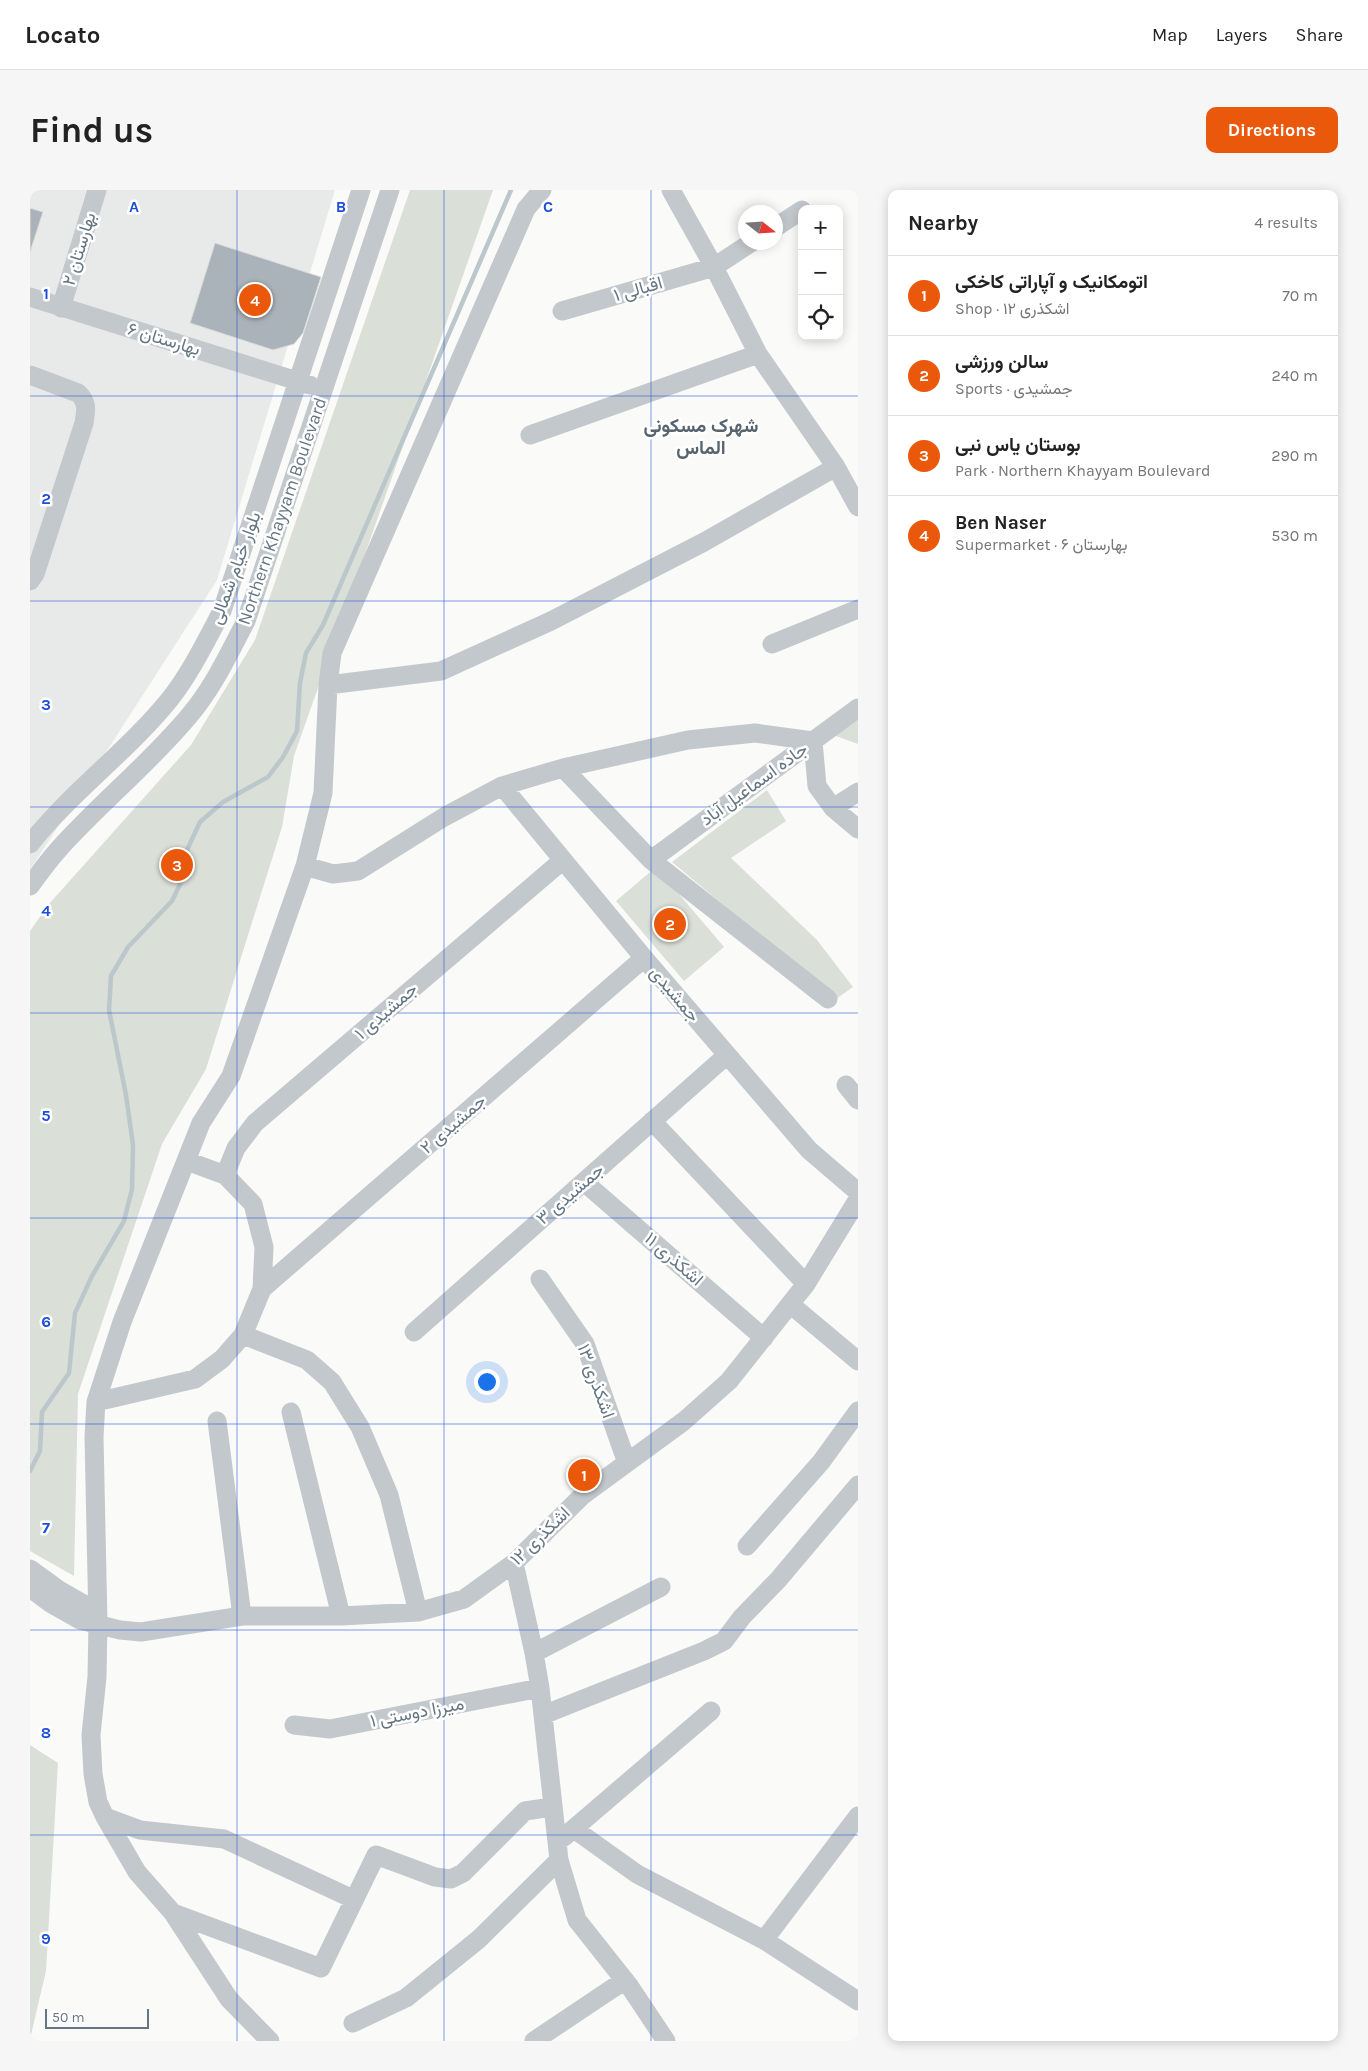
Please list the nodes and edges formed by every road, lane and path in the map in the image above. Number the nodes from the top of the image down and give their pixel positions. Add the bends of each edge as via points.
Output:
1 (98, 190) edge
2 (362, 190) edge
3 (390, 190) edge
4 (542, 190) edge
5 (671, 190) edge
6 (798, 213) edge
7 (783, 222) edge
8 (740, 250) edge
9 (714, 267) junction
10 (30, 297) edge
11 (61, 308) junction
12 (562, 310) dead end
13 (758, 354) junction
14 (30, 376) edge
15 (299, 381) junction
16 (324, 389) junction
17 (530, 435) dead end
18 (836, 467) junction
19 (858, 507) edge
20 (30, 581) edge
21 (858, 610) edge
22 (772, 644) dead end
23 (328, 685) junction
24 (858, 708) edge
25 (813, 741) junction
26 (563, 768) junction
27 (502, 786) junction
28 (858, 792) edge
29 (833, 808) junction
30 (858, 829) edge
31 (30, 844) edge
32 (562, 860) junction
33 (651, 860) junction
34 (305, 866) junction
35 (30, 886) edge
36 (644, 958) junction
37 (828, 999) dead end
38 (727, 1055) junction
39 (846, 1085) dead end
40 (858, 1100) edge
41 (652, 1121) junction
42 (187, 1160) junction
43 (225, 1175) junction
44 (584, 1182) junction
45 (858, 1192) edge
46 (858, 1199) edge
47 (540, 1279) dead end
48 (806, 1284) junction
49 (262, 1289) junction
50 (790, 1304) junction
51 (414, 1332) dead end
52 (243, 1335) junction
53 (764, 1338) junction
54 (858, 1361) edge
55 (96, 1402) junction
56 (858, 1411) edge
57 (291, 1412) dead end
58 (218, 1421) dead end
59 (627, 1464) junction
60 (858, 1485) edge
61 (747, 1546) dead end
62 (514, 1563) junction
63 (30, 1568) edge
64 (661, 1587) dead end
65 (30, 1588) edge
66 (54, 1596) junction
67 (418, 1612) junction
68 (242, 1616) junction
69 (341, 1616) junction
70 (98, 1623) junction
71 (534, 1653) junction
72 (540, 1688) junction
73 (711, 1711) dead end
74 (543, 1715) junction
75 (294, 1724) dead end
76 (552, 1807) junction
77 (858, 1816) edge
78 (105, 1817) junction
79 (574, 1829) junction
80 (558, 1851) junction
81 (353, 1900) junction
82 (173, 1913) junction
83 (764, 1940) junction
84 (625, 1980) junction
85 (858, 2001) edge
86 (353, 2023) dead end
87 (270, 2041) edge
88 (534, 2041) edge
89 (666, 2041) edge

1 - 11 street, بهارستان ۲
2 - 15 street, Northern Khayyam Boulevard
3 - 16 street, Northern Khayyam Boulevard
4 - 23 street via 526,209 332,653
5 - 9 street
6 - 7 street
8 - 9 street, اقبالی ۱
9 - 12 street, اقبالی ۱
9 - 13 street
10 - 11 street, بهارستان ۶
11 - 15 street, بهارستان ۶
13 - 17 street
13 - 18 street
14 - 20 street via 78,393 87,410 35,574
15 - 16 street, بهارستان ۶
15 - 31 street, بلوار خیام شمالی via 222,611 199,655 170,698
16 - 35 street, Northern Khayyam Boulevard via 246,621 221,669 190,714 144,766 58,850
18 - 19 street
18 - 23 street via 704,542 441,672
21 - 22 street
23 - 34 street via 323,793
24 - 25 street, جاده اسماعیل آباد
25 - 26 street via 755,733 688,740
25 - 29 street via 817,786
25 - 33 street, جاده اسماعیل آباد
26 - 27 street
26 - 33 street
27 - 32 street, جمشیدی
27 - 34 street via 444,816 358,871 333,874
28 - 29 street
29 - 30 street
32 - 36 street, جمشیدی
32 - 43 street, جمشیدی ۱ via 255,1123 236,1148
33 - 37 street
34 - 42 street via 231,1076 202,1123
36 - 38 street, جمشیدی
36 - 49 street, جمشیدی ۲
38 - 41 street, جمشیدی ۳
38 - 45 street, جمشیدی via 810,1150
39 - 40 street
41 - 44 street, جمشیدی ۳
41 - 48 street
42 - 43 street
42 - 55 street via 122,1322
43 - 49 street via 253,1204 264,1247
44 - 51 street, جمشیدی ۳
44 - 53 street, اشکذری ۱۱
46 - 48 street, اشکذری ۱۲
47 - 59 street, اشکذری ۱۳ via 585,1344
48 - 50 street, اشکذری ۱۲
49 - 52 street
50 - 53 street, اشکذری ۱۲
50 - 54 street
52 - 55 street via 222,1359 195,1379
52 - 67 street via 307,1360 332,1382 351,1412 389,1495
53 - 59 street, اشکذری ۱۲ via 729,1381 684,1421
55 - 70 street
56 - 61 street via 821,1462
57 - 69 street
58 - 68 street
59 - 62 street, اشکذری ۱۲ via 583,1495
60 - 74 street via 724,1641
62 - 67 street, اشکذری ۱۲ via 464,1599
62 - 71 street
63 - 66 street
64 - 71 street
65 - 66 street
66 - 70 street via 87,1606
67 - 69 street, اشکذری ۱۲
68 - 69 street, اشکذری ۱۲
68 - 70 street, اشکذری ۱۲ via 141,1632
70 - 78 street via 91,1735 93,1774 98,1802
71 - 72 street
72 - 74 street
72 - 75 street, میرزا دوستی ۱ via 330,1729
73 - 79 street
74 - 76 street
76 - 80 street
76 - 81 street via 525,1812 463,1873 451,1879 376,1855
77 - 83 street
78 - 81 street via 140,1830 224,1839
78 - 82 street via 137,1872
79 - 80 street
79 - 83 street via 637,1874
80 - 84 street via 577,1920
80 - 86 street via 479,1939 406,1998
81 - 82 street via 321,1968
82 - 87 street via 229,1999
83 - 85 street
84 - 88 street
84 - 89 street

